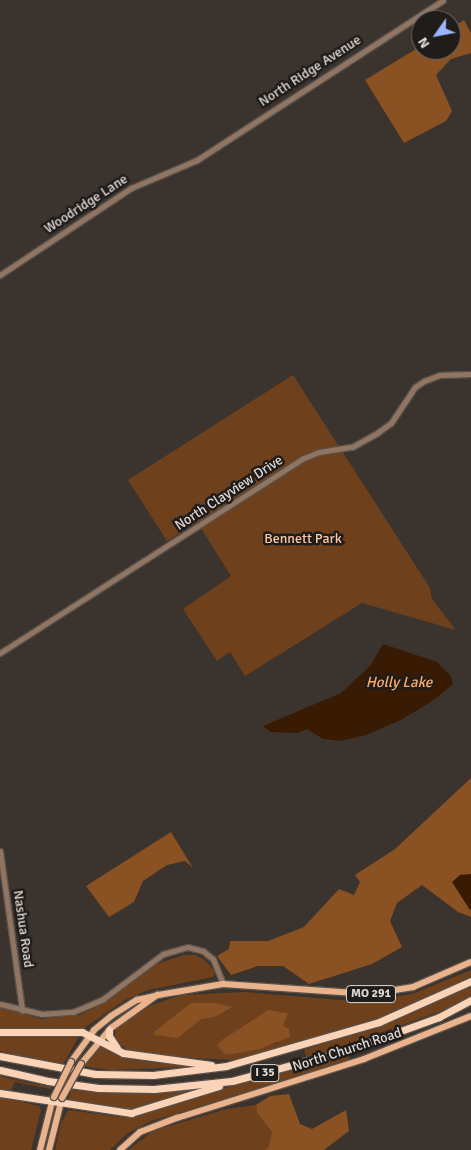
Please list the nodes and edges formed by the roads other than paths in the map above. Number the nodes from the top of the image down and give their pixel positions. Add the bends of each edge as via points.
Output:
1 (442, 0) edge
2 (190, 164) joint
3 (0, 275) edge
4 (471, 374) edge
5 (0, 653) edge
6 (0, 851) edge
7 (471, 962) edge
8 (471, 981) edge
9 (223, 984) junction
10 (158, 995) junction
11 (471, 1000) edge
12 (0, 1004) edge
13 (22, 1010) junction
14 (471, 1016) edge
15 (109, 1030) junction
16 (0, 1032) edge
17 (90, 1035) junction
18 (100, 1040) junction
19 (118, 1050) junction
20 (0, 1056) edge
21 (226, 1066) junction
22 (0, 1070) edge
23 (232, 1081) junction
24 (0, 1093) edge
25 (53, 1099) junction
26 (62, 1100) junction
27 (40, 1150) edge
28 (49, 1150) edge
29 (120, 1150) edge

1 - 2 street, North Ridge Avenue
2 - 3 street, Woodridge Lane via 131,188
4 - 5 street, North Clayview Drive via 440,375 424,380 415,387 391,422 377,433 352,446 304,458
6 - 13 street, Nashua Road
7 - 9 main road, MO 291 via 413,987 370,994
8 - 21 highway, I 35 via 379,1022
9 - 10 main road, MO 291
9 - 13 street via 220,971 210,955 196,948 180,948 163,954 103,999 84,1009 58,1015
10 - 15 main road, MO 291
10 - 17 main road, MO 291 via 120,1010
11 - 23 highway, I 35 via 439,1017 348,1050
12 - 13 street
14 - 29 main road, North Church Road via 364,1059 140,1132
15 - 18 main road, MO 291
15 - 19 highway via 110,1040
16 - 17 highway via 69,1030
17 - 18 highway
17 - 25 main road, MO 291, bridge via 71,1062
18 - 19 highway
18 - 26 main road, MO 291, bridge via 80,1064
19 - 21 highway via 160,1060
20 - 21 highway, I 35 via 95,1074 153,1075
22 - 23 highway, I 35 via 99,1088 154,1089
23 - 26 highway via 141,1112 111,1112
24 - 25 highway
25 - 26 highway
25 - 27 main road, MO 291
26 - 28 main road, MO 291

